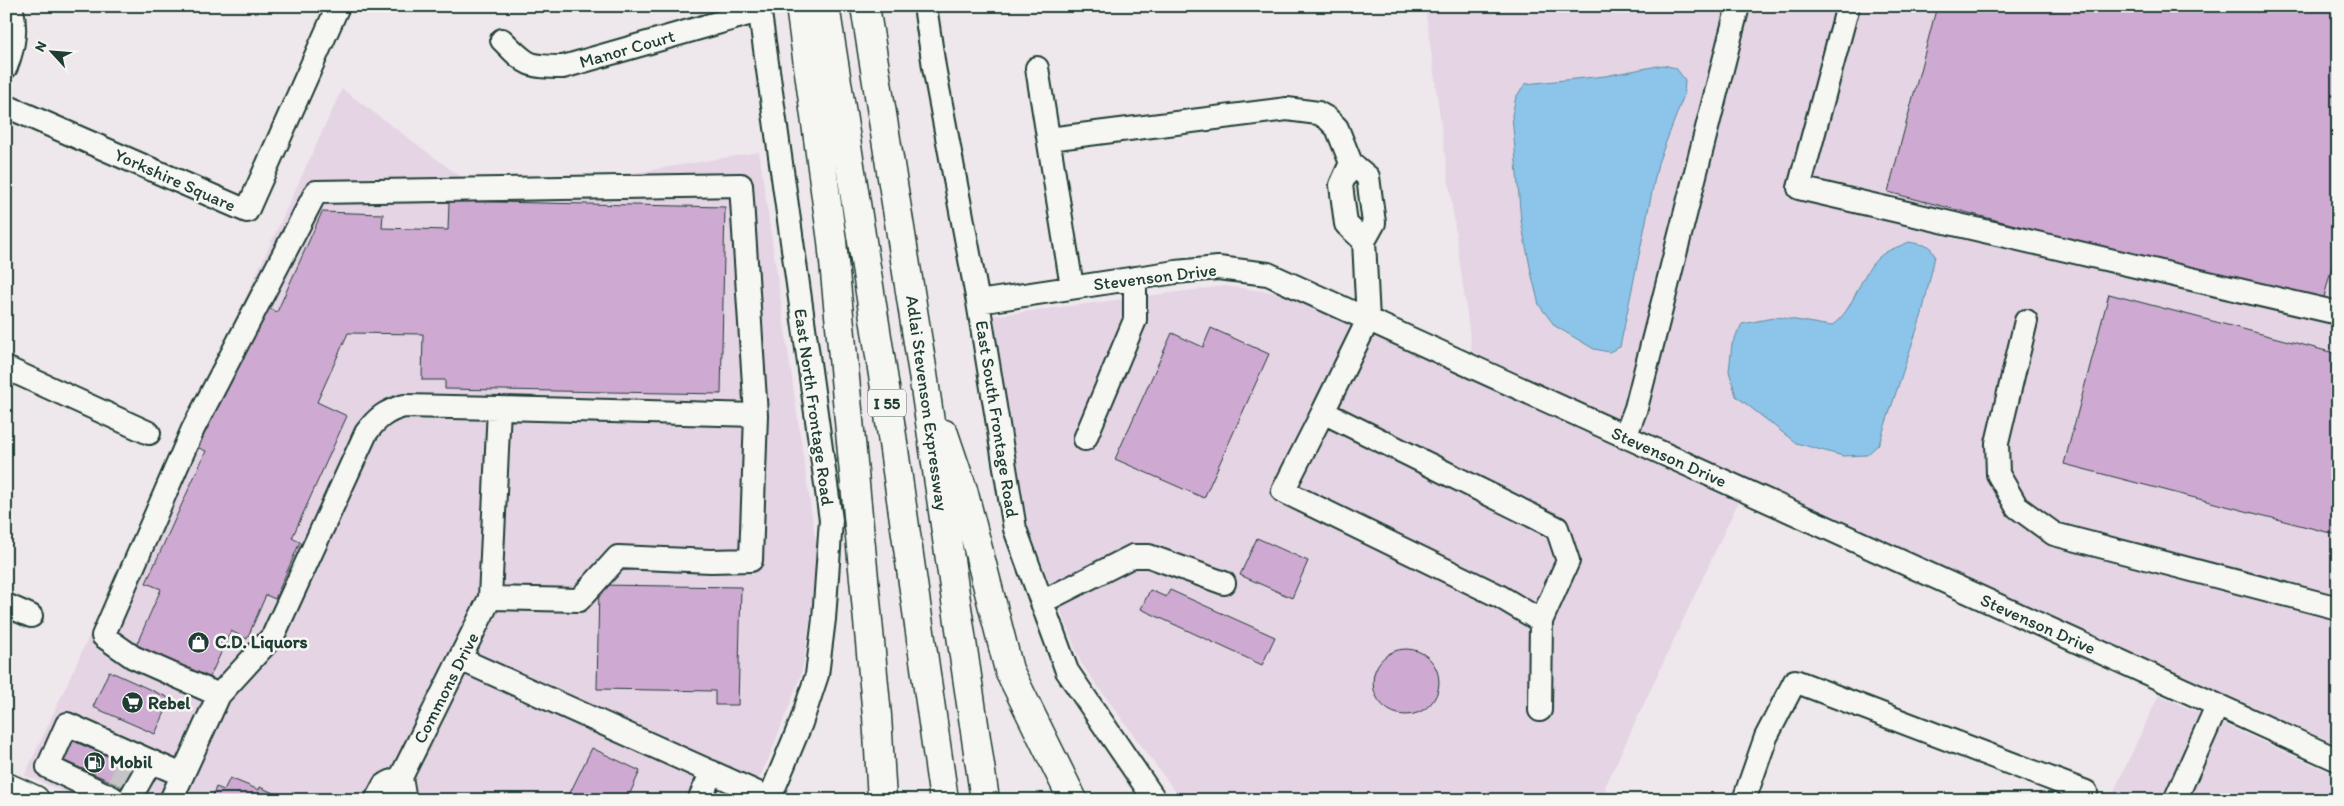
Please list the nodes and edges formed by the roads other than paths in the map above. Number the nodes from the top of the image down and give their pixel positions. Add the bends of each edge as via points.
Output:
1 (10, 6) edge
2 (338, 6) edge
3 (800, 6) edge
4 (825, 6) edge
5 (865, 6) edge
6 (925, 6) edge
7 (1738, 6) edge
8 (1848, 6) edge
9 (759, 9) edge
10 (502, 40) dead end
11 (6, 68) edge
12 (1037, 68) dead end
13 (6, 106) edge
14 (1049, 139) junction
15 (1135, 278) junction
16 (1072, 288) junction
17 (978, 302) junction
18 (2338, 313) edge
19 (1368, 320) junction
20 (2026, 321) dead end
21 (6, 368) edge
22 (923, 374) junction
23 (499, 408) junction
24 (1323, 412) junction
25 (756, 415) junction
26 (149, 433) dead end
27 (1625, 437) junction
28 (1085, 439) dead end
29 (1224, 583) dead end
30 (490, 598) junction
31 (1042, 602) junction
32 (6, 605) edge
33 (2338, 608) edge
34 (31, 616) dead end
35 (1541, 621) junction
36 (460, 659) junction
37 (219, 695) junction
38 (2217, 706) junction
39 (1540, 710) dead end
40 (137, 760) junction
41 (2338, 760) edge
42 (48, 767) junction
43 (712, 772) junction
44 (182, 775) junction
45 (401, 777) junction
46 (6, 787) edge
47 (118, 796) edge
48 (769, 799) edge
49 (2177, 799) edge
50 (35, 800) edge
51 (171, 800) edge
52 (376, 800) edge
53 (402, 800) edge
54 (699, 800) edge
55 (882, 800) edge
56 (944, 800) edge
57 (984, 800) edge
58 (1073, 800) edge
59 (1155, 800) edge
60 (1744, 800) edge
61 (2083, 800) edge

1 - 11 street via 15,21 14,48
2 - 13 street, Yorkshire Square via 247,212
3 - 55 main road via 832,240
4 - 56 main road, I 55 via 886,394
5 - 22 main road, Adlai Stevenson Expressway / I 55
6 - 17 street, East South Frontage Road
7 - 27 street via 1636,408
8 - 18 street via 1799,188
9 - 10 street, Manor Court via 563,67 525,63
9 - 48 street, East North Frontage Road via 831,520 817,674 801,723
12 - 14 street
14 - 16 street
14 - 19 street via 1287,109 1318,112 1336,128 1351,162 1368,176 1374,223 1364,241
15 - 16 street, Stevenson Drive
15 - 19 street, Stevenson Drive via 1218,268 1268,274
15 - 28 street via 1135,320
16 - 17 street, Stevenson Drive
17 - 31 street, East South Frontage Road via 1015,529
19 - 24 street
19 - 27 street, Stevenson Drive
20 - 33 street via 1997,443 1998,474 2017,507 2054,534
21 - 26 street
22 - 57 main road, Adlai Stevenson Expressway / I 55
22 - 58 main road via 963,490 1009,670
23 - 25 street
23 - 30 street
23 - 37 street via 404,406 389,410 375,420 366,433 273,636
24 - 35 street via 1557,528 1568,561
24 - 35 street via 1283,491 1499,596
25 - 30 street via 751,560 618,556 579,600
25 - 37 street via 741,185 316,192 192,429 103,636 133,657
27 - 38 street, Stevenson Drive
29 - 31 street via 1149,556 1133,556
30 - 36 street, Commons Drive
31 - 59 street, East South Frontage Road via 1067,671
32 - 34 street
35 - 39 street
36 - 43 street
36 - 45 street, Commons Drive
37 - 44 street
38 - 41 street, Stevenson Drive
38 - 49 street
40 - 42 street via 67,724
40 - 44 street
40 - 47 street
42 - 47 street
42 - 50 street
43 - 48 street
43 - 54 street
44 - 51 street
45 - 52 street, Commons Drive via 384,785
45 - 53 street, Commons Drive
46 - 50 main road
60 - 61 street via 1766,737 1795,681 2086,792

